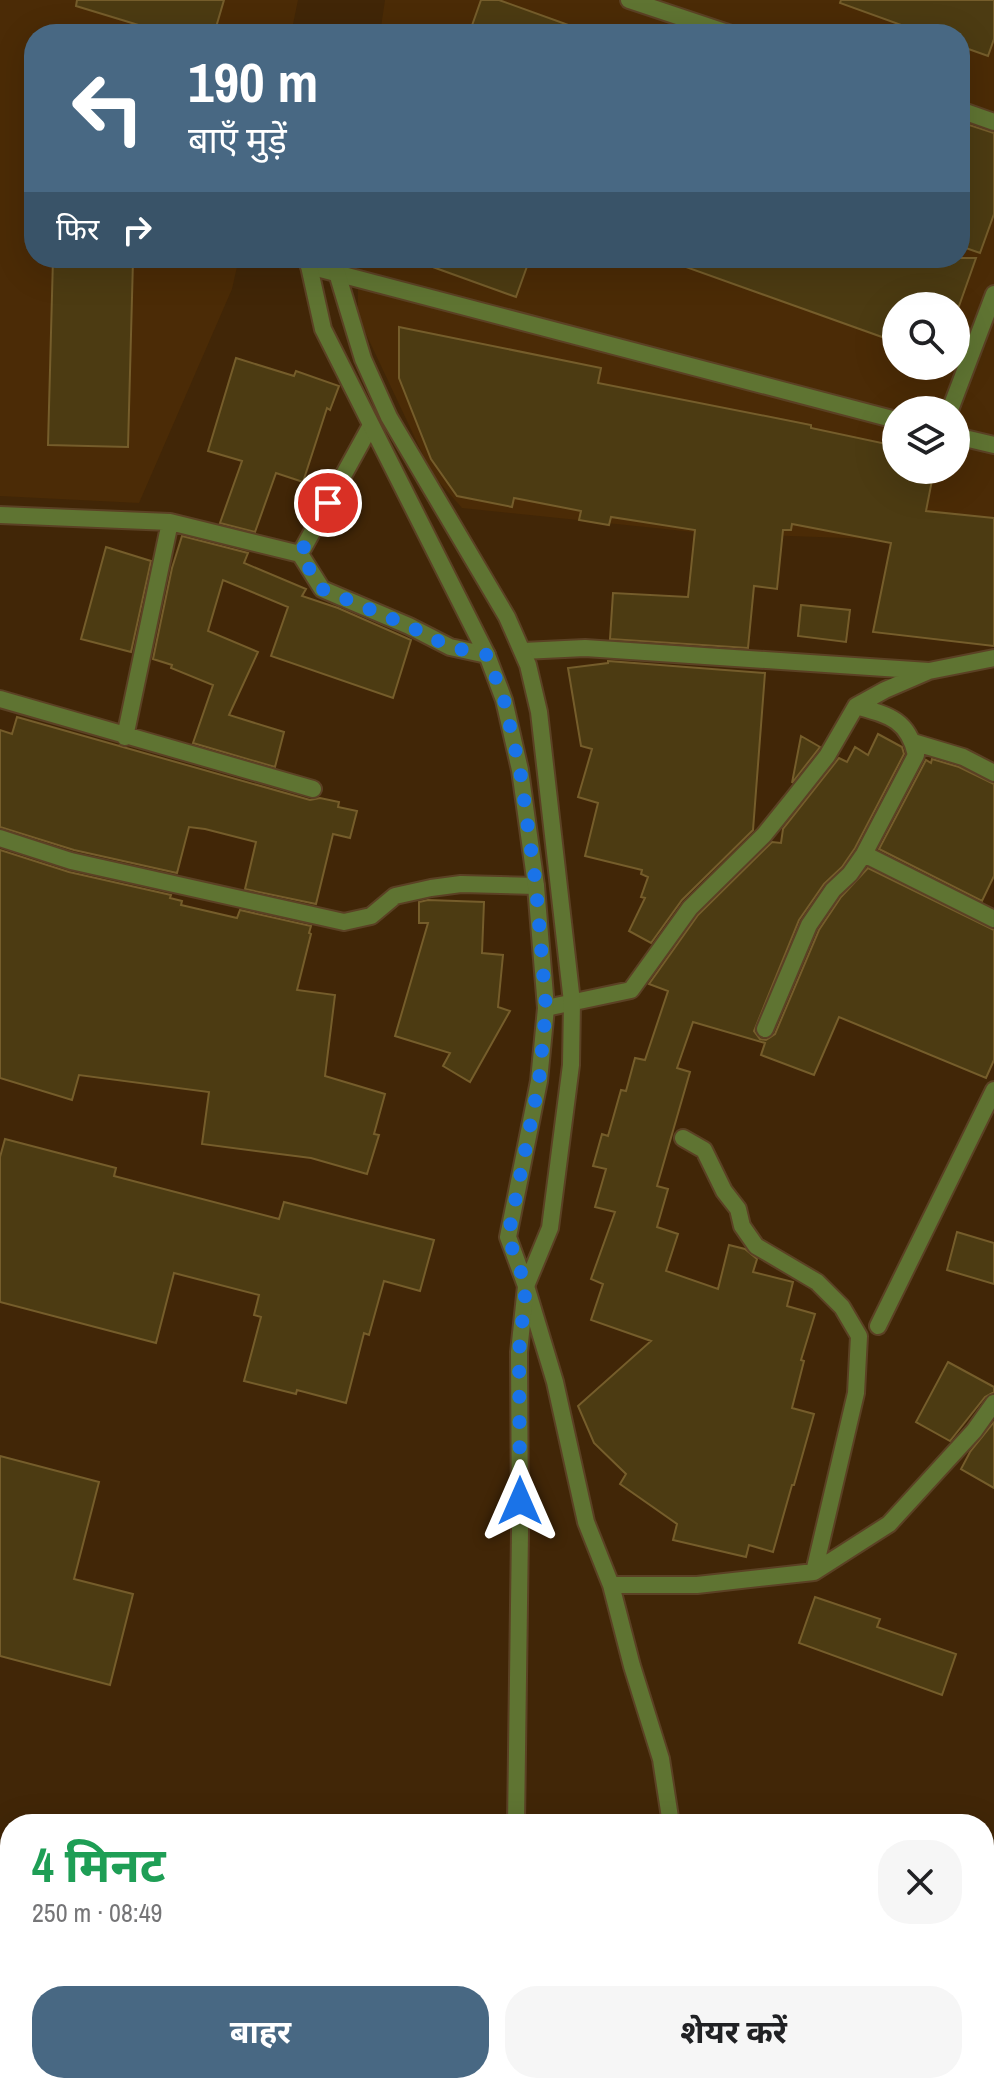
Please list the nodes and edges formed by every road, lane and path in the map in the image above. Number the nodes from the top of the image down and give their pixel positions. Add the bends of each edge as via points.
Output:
1 (629, 0) edge
2 (701, 24) edge
3 (970, 114) edge
4 (994, 122) edge
5 (309, 268) edge
6 (317, 268) edge
7 (337, 273) junction
8 (994, 294) edge
9 (955, 396) edge
10 (882, 416) edge
11 (370, 427) junction
12 (970, 439) edge
13 (994, 445) edge
14 (0, 515) edge
15 (170, 522) junction
16 (300, 554) junction
17 (523, 651) junction
18 (487, 655) junction
19 (994, 658) edge
20 (929, 671) junction
21 (0, 699) edge
22 (856, 706) junction
23 (125, 737) junction
24 (913, 742) junction
25 (994, 773) edge
26 (313, 789) dead end
27 (0, 838) edge
28 (864, 854) junction
29 (536, 886) junction
30 (994, 919) edge
31 (572, 1002) junction
32 (546, 1008) junction
33 (765, 1029) dead end
34 (994, 1090) edge
35 (683, 1138) dead end
36 (526, 1286) junction
37 (878, 1326) dead end
38 (994, 1403) edge
39 (814, 1572) junction
40 (611, 1585) junction
41 (516, 1814) edge
42 (670, 1814) edge

1 - 2 street
3 - 4 street
5 - 11 street via 323,329
6 - 7 street
7 - 10 street
7 - 17 street via 363,359 389,417
8 - 9 street
11 - 16 street
11 - 18 street
12 - 13 street
14 - 15 street
15 - 16 street
15 - 23 street
16 - 18 street via 322,589 450,647
17 - 20 street via 585,648
17 - 31 street via 539,712
18 - 29 street via 520,770
19 - 20 street
20 - 22 street
21 - 23 street
22 - 24 street via 890,716
22 - 31 street via 827,756 764,835 690,908 631,990
23 - 26 street
24 - 25 street
24 - 28 street via 916,755
27 - 29 street via 71,861 344,922 371,916 395,896 431,888
28 - 30 street
28 - 33 street via 809,925
29 - 32 street
31 - 32 street
31 - 36 street via 567,1110 550,1228
32 - 36 street via 539,1081 508,1237
34 - 37 street
35 - 39 street via 704,1150 756,1246 817,1282 842,1307 859,1336 856,1393
36 - 40 street via 555,1382 586,1522
36 - 41 street via 519,1352
38 - 39 street via 889,1524
39 - 40 street via 697,1585
40 - 42 street via 661,1759

